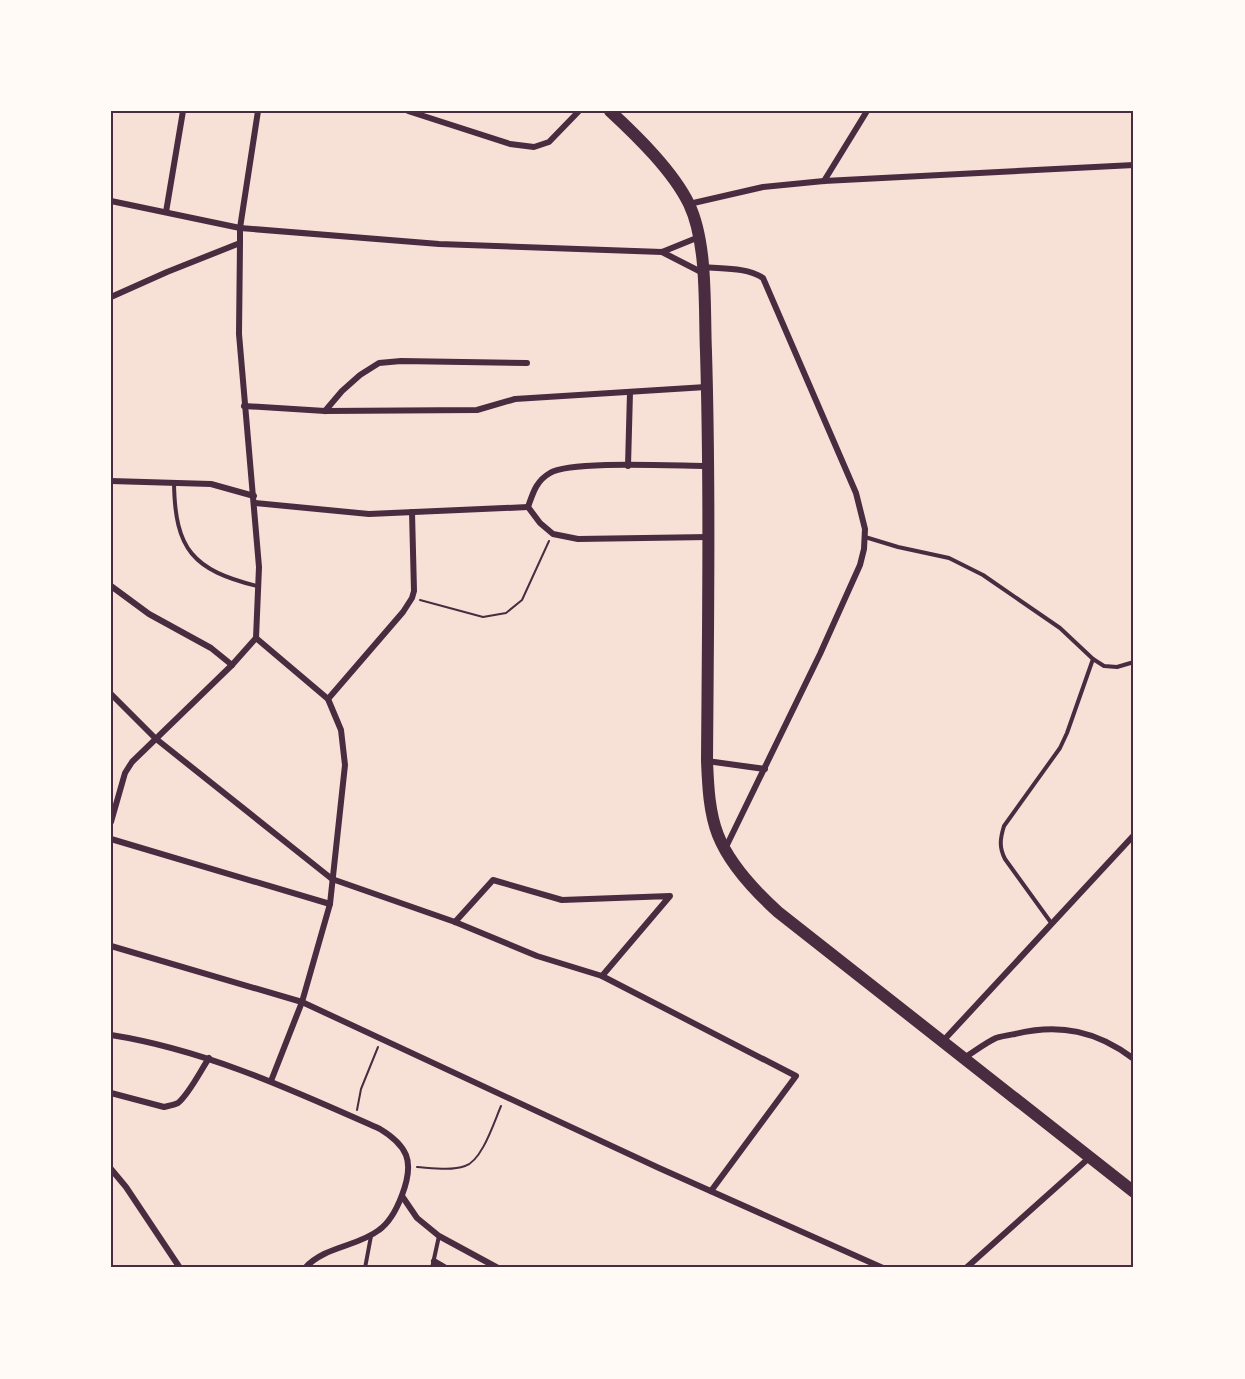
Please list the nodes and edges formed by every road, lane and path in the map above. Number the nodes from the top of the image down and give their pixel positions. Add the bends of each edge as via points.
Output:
1 (183, 111) edge
2 (258, 111) edge
3 (408, 111) edge
4 (579, 111) edge
5 (610, 111) edge
6 (867, 111) edge
7 (1134, 165) edge
8 (824, 181) junction
9 (111, 201) edge
10 (689, 204) junction
11 (165, 212) junction
12 (240, 228) junction
13 (699, 237) junction
14 (240, 243) junction
15 (662, 252) junction
16 (703, 270) junction
17 (111, 297) edge
18 (527, 363) dead end
19 (707, 387) junction
20 (630, 392) junction
21 (244, 406) junction
22 (325, 411) junction
23 (628, 466) junction
24 (708, 466) junction
25 (111, 481) edge
26 (174, 483) junction
27 (254, 500) junction
28 (528, 507) junction
29 (412, 512) junction
30 (553, 534) junction
31 (709, 537) junction
32 (865, 537) junction
33 (111, 586) edge
34 (258, 586) junction
35 (412, 598) junction
36 (256, 638) junction
37 (1093, 659) junction
38 (1134, 662) edge
39 (232, 665) junction
40 (111, 694) edge
41 (328, 699) junction
42 (155, 738) junction
43 (707, 761) junction
44 (765, 769) junction
45 (111, 822) edge
46 (1134, 835) edge
47 (111, 839) edge
48 (725, 849) junction
49 (332, 879) junction
50 (330, 904) junction
51 (455, 922) junction
52 (1052, 924) junction
53 (111, 946) edge
54 (602, 976) junction
55 (302, 1002) junction
56 (111, 1035) edge
57 (382, 1038) junction
58 (943, 1041) junction
59 (209, 1058) junction
60 (964, 1058) junction
61 (1134, 1059) edge
62 (271, 1081) junction
63 (111, 1093) edge
64 (505, 1096) junction
65 (356, 1119) junction
66 (1089, 1158) junction
67 (408, 1167) junction
68 (111, 1169) edge
69 (711, 1191) junction
70 (1134, 1192) edge
71 (402, 1196) junction
72 (371, 1235) junction
73 (439, 1236) junction
74 (433, 1264) edge
75 (180, 1268) edge
76 (305, 1268) edge
77 (365, 1268) edge
78 (446, 1268) edge
79 (498, 1268) edge
80 (883, 1268) edge
81 (966, 1268) edge

1 - 11 street
2 - 12 street
3 - 4 street via 510,144 534,147 549,142
5 - 10 main road via 676,183
6 - 8 street
7 - 8 street
8 - 10 street via 763,187
9 - 11 street
10 - 13 main road
11 - 12 street
12 - 14 street
12 - 15 street via 439,244
13 - 15 street
13 - 16 main road
14 - 17 street
14 - 21 street
15 - 16 street
16 - 19 main road
16 - 32 street via 745,271 763,278 856,494
18 - 22 street via 379,363 342,391
19 - 20 street
19 - 24 main road
20 - 22 street via 515,399 477,410
20 - 23 street
21 - 22 street
21 - 27 street
23 - 24 street
23 - 28 street via 552,471 536,485
24 - 31 main road
25 - 26 street
26 - 27 street via 211,484
26 - 34 lane via 181,539 194,558 230,579
27 - 29 street via 369,514
27 - 34 street
28 - 29 street
28 - 30 street
29 - 35 street
30 - 31 street via 578,539
30 - 35 path via 522,600 506,613 483,617
31 - 43 main road
32 - 37 lane via 949,558 983,575 1060,628
32 - 44 street via 860,565
33 - 39 street
34 - 36 street
35 - 41 street
36 - 39 street
36 - 41 street
37 - 38 lane via 1104,666 1117,667
37 - 52 lane via 1060,748 1004,826 1000,839 1005,859
39 - 42 street
40 - 42 street
41 - 49 street via 342,730 345,765
42 - 45 street via 125,773
42 - 49 street
43 - 44 street
43 - 48 main road via 714,824
44 - 48 street
46 - 52 street
47 - 50 street
48 - 58 main road via 757,893 778,912
49 - 50 street
49 - 51 street
50 - 55 street
51 - 54 street via 537,956
51 - 54 street via 493,880 562,900 670,897
52 - 58 street
53 - 55 street
54 - 69 street via 796,1076
55 - 57 street
55 - 62 street
56 - 59 street
57 - 64 street
57 - 65 path via 361,1089
58 - 60 main road
59 - 62 street
59 - 63 street via 185,1094 172,1105 164,1107
60 - 61 street via 996,1038 1030,1030 1069,1030 1090,1034
60 - 66 main road
62 - 65 street
64 - 67 path via 478,1158 468,1166
64 - 69 street
65 - 67 street via 396,1141
66 - 70 main road
66 - 81 street
67 - 71 street
68 - 75 street
69 - 80 street
71 - 72 street via 381,1230
71 - 73 street via 417,1218
72 - 76 street via 327,1252
72 - 77 lane
73 - 74 lane
73 - 79 street
74 - 78 street

